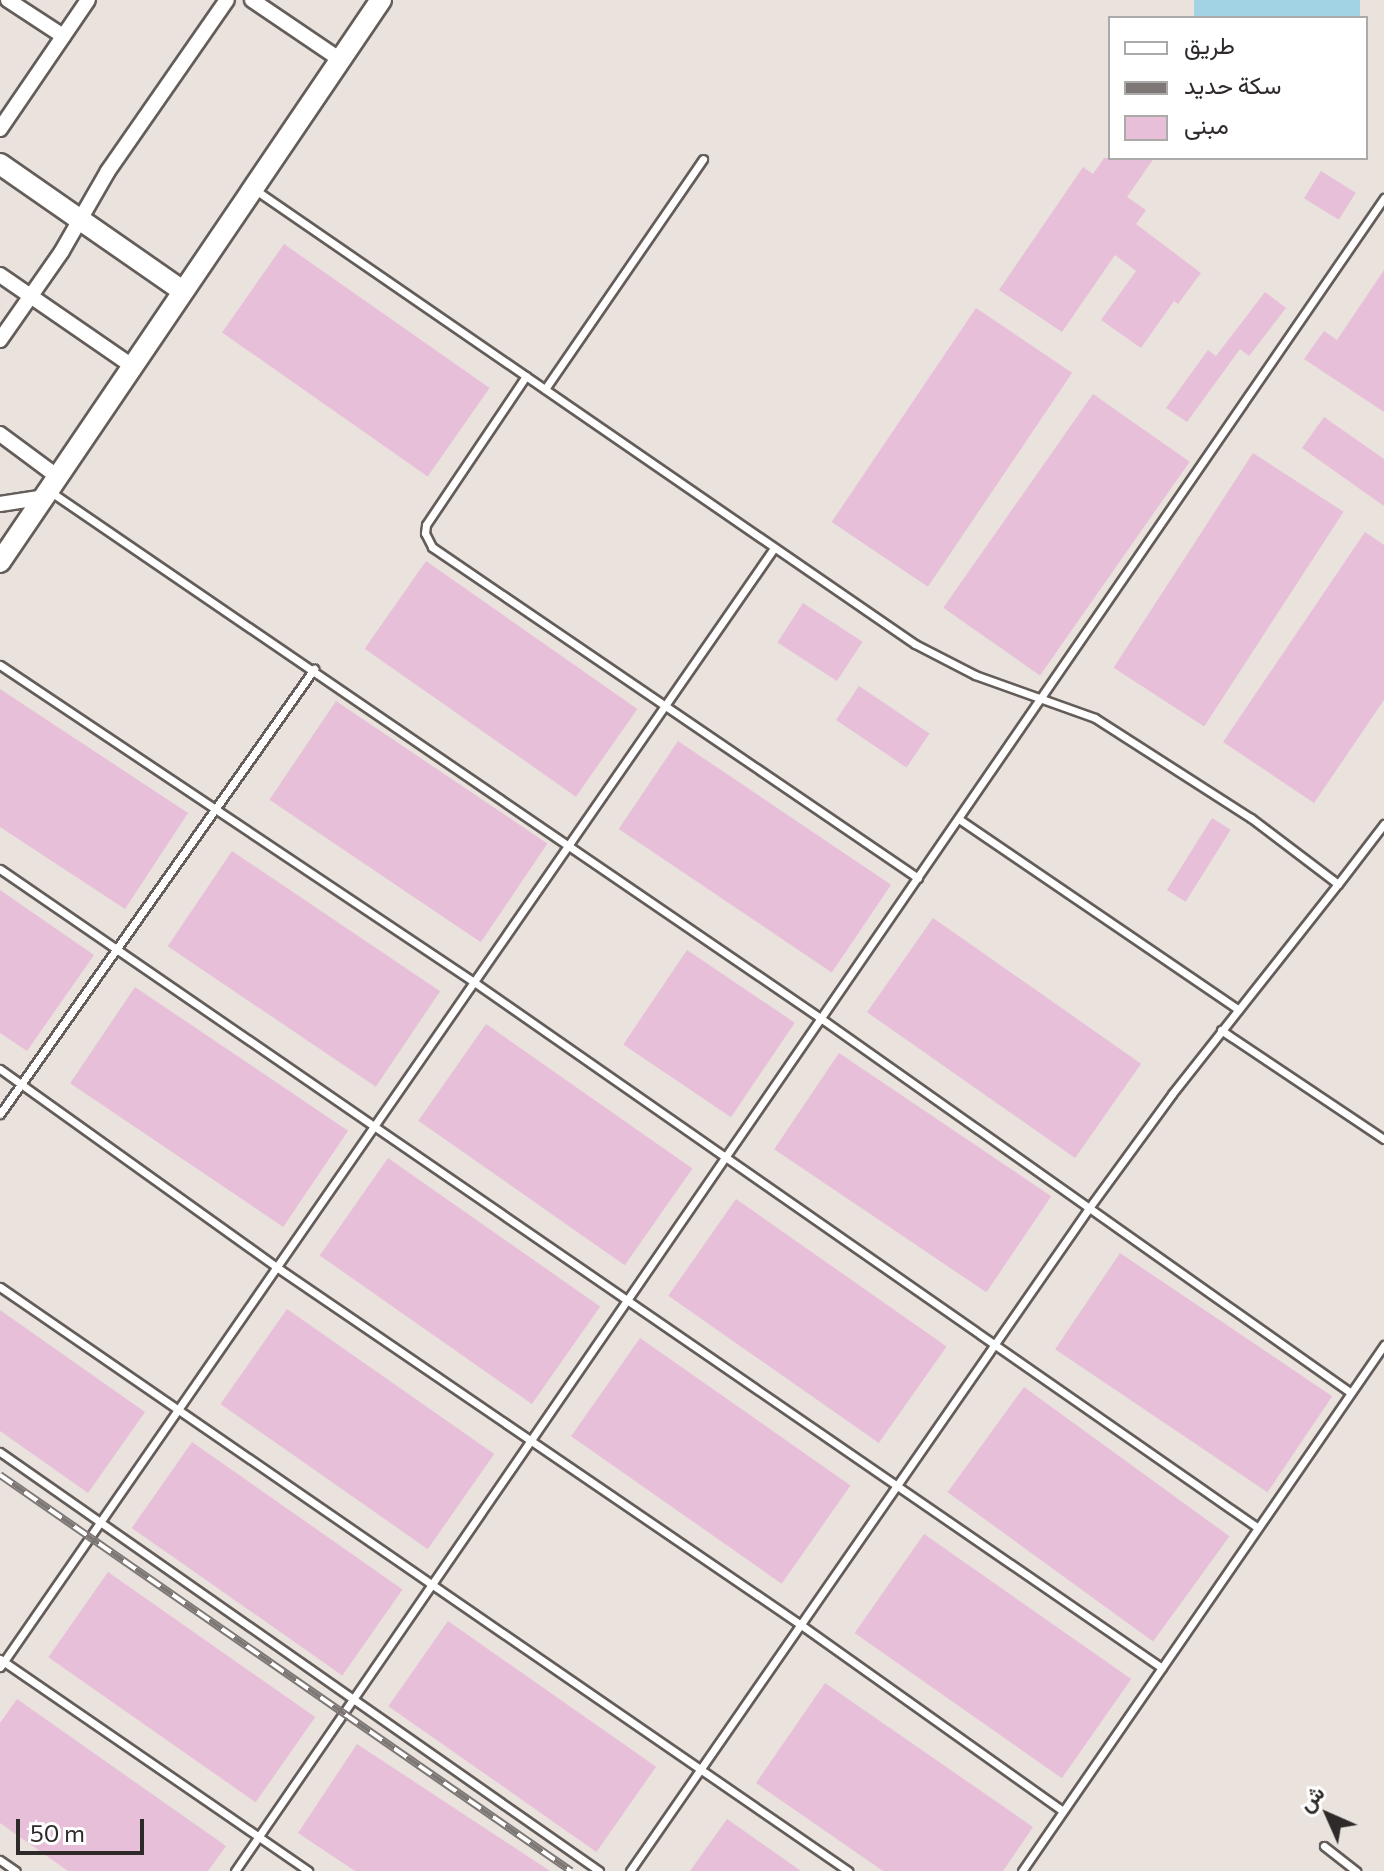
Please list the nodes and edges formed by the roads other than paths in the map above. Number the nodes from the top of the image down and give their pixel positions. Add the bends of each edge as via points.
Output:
1 (8, 0) edge
2 (88, 0) edge
3 (227, 0) edge
4 (252, 0) edge
5 (381, 0) edge
6 (63, 36) junction
7 (339, 59) junction
8 (0, 129) edge
9 (703, 159) dead end
10 (0, 164) edge
11 (251, 187) junction
12 (1384, 198) edge
13 (81, 219) junction
14 (0, 275) edge
15 (181, 290) junction
16 (30, 296) junction
17 (0, 340) edge
18 (132, 366) junction
19 (526, 376) junction
20 (545, 389) junction
21 (0, 434) edge
22 (51, 488) junction
23 (0, 504) edge
24 (774, 548) junction
25 (0, 562) edge
26 (0, 665) edge
27 (314, 669) junction
28 (1044, 697) junction
29 (665, 706) junction
30 (218, 808) junction
31 (959, 819) junction
32 (1384, 824) edge
33 (567, 846) junction
34 (0, 869) edge
35 (918, 878) junction
36 (1338, 884) junction
37 (119, 947) junction
38 (474, 982) junction
39 (1238, 1009) junction
40 (819, 1017) junction
41 (1221, 1030) junction
42 (0, 1069) edge
43 (21, 1083) junction
44 (0, 1114) edge
45 (374, 1127) junction
46 (1384, 1139) edge
47 (722, 1157) junction
48 (1089, 1208) junction
49 (275, 1266) junction
50 (0, 1287) edge
51 (627, 1298) junction
52 (995, 1343) junction
53 (1384, 1345) edge
54 (1351, 1393) junction
55 (177, 1410) junction
56 (529, 1441) junction
57 (0, 1452) edge
58 (897, 1486) junction
59 (99, 1521) junction
60 (1258, 1528) junction
61 (432, 1582) junction
62 (801, 1625) junction
63 (1, 1662) edge
64 (1162, 1668) junction
65 (352, 1698) junction
66 (700, 1768) junction
67 (1063, 1811) junction
68 (258, 1836) junction
69 (1324, 1846) dead end
70 (0, 1860) edge
71 (16, 1871) edge
72 (235, 1871) edge
73 (308, 1871) edge
74 (599, 1871) edge
75 (630, 1871) edge
76 (848, 1871) edge
77 (1022, 1871) edge
78 (1356, 1871) edge

1 - 6 street
2 - 6 street
3 - 13 street via 108,171
4 - 7 street
5 - 7 street
6 - 8 street
7 - 11 street
9 - 20 lane
10 - 13 street
11 - 15 street
11 - 19 lane
12 - 28 lane
13 - 15 street
13 - 16 street
14 - 16 street
15 - 18 street
16 - 17 street
16 - 18 street
18 - 22 street
19 - 20 lane
19 - 29 lane via 426,525 428,541
20 - 24 lane
21 - 22 street
22 - 23 street
22 - 25 street
22 - 27 lane
24 - 28 lane via 946,662
24 - 29 lane
26 - 30 lane
27 - 30 lane
27 - 33 lane
28 - 31 lane
28 - 36 lane via 1095,718 1143,748 1251,818
29 - 33 lane
29 - 35 lane
30 - 37 lane
30 - 38 lane
31 - 35 lane
31 - 39 lane
32 - 36 lane
33 - 38 lane
33 - 40 lane
34 - 37 lane
35 - 40 lane
36 - 39 lane
37 - 43 lane
37 - 45 lane
38 - 45 lane
38 - 47 lane
39 - 41 lane
40 - 47 lane
40 - 48 lane
41 - 46 lane
41 - 48 lane
42 - 43 lane
43 - 44 lane
43 - 49 lane
45 - 49 lane
45 - 51 lane
47 - 51 lane
47 - 52 lane
48 - 52 lane
48 - 54 lane
49 - 55 lane
49 - 56 lane
50 - 55 lane
51 - 56 lane
51 - 58 lane
52 - 58 lane
52 - 60 lane
53 - 54 lane
54 - 60 lane
55 - 59 lane
55 - 61 lane
56 - 61 lane
56 - 62 lane
57 - 59 lane
58 - 62 lane
58 - 64 lane
59 - 63 lane
59 - 65 lane
60 - 64 lane
61 - 65 lane
61 - 66 lane
62 - 66 lane
62 - 67 lane
63 - 68 lane
64 - 67 lane
65 - 68 lane
65 - 74 lane
66 - 75 lane
66 - 76 lane
67 - 77 lane
68 - 72 lane
68 - 73 lane
69 - 78 lane
70 - 71 lane

